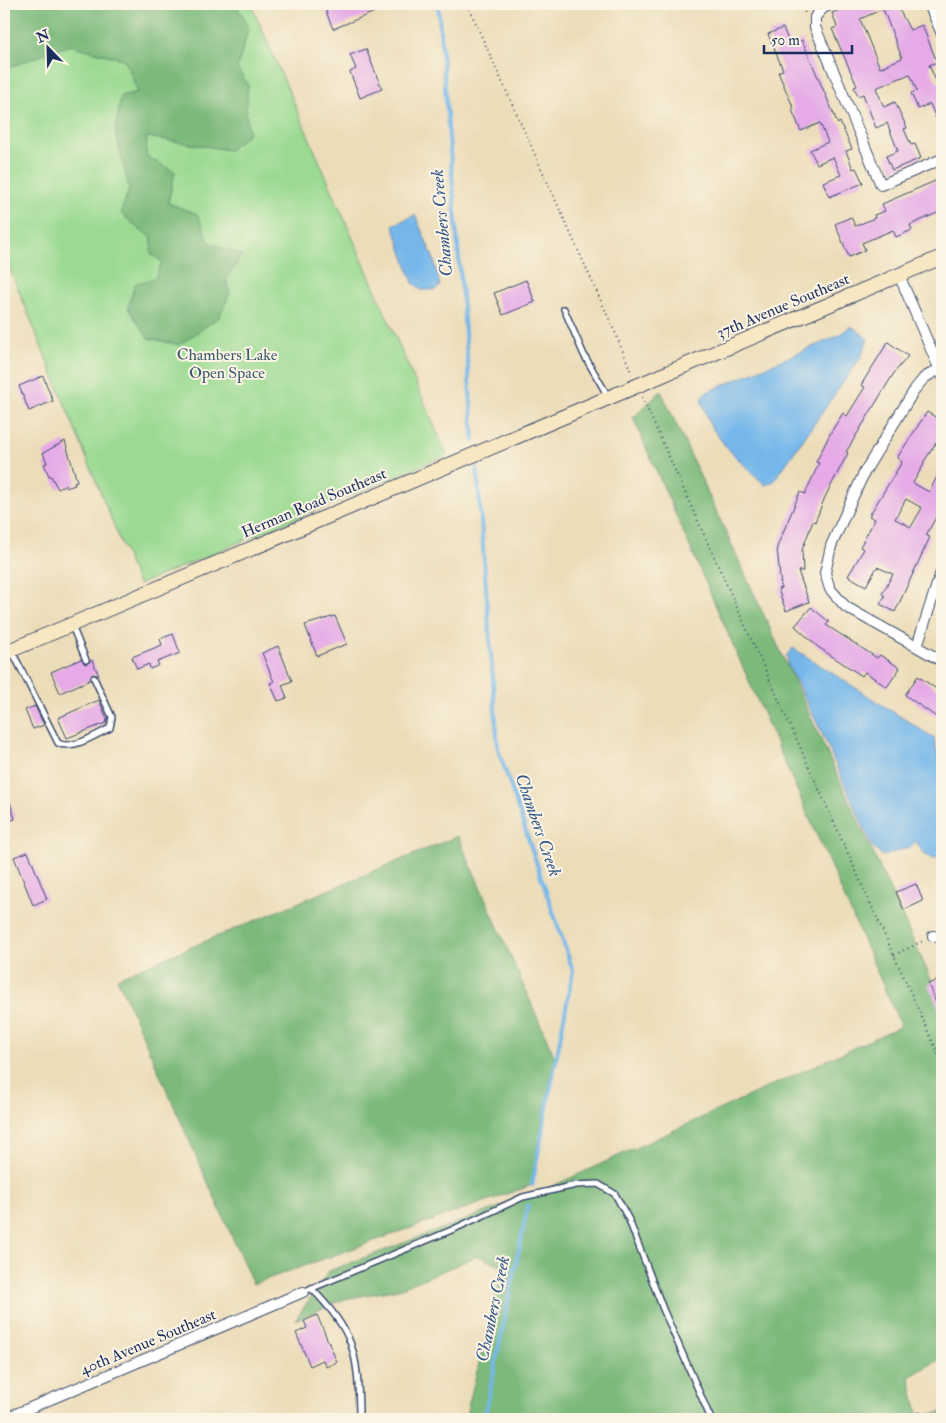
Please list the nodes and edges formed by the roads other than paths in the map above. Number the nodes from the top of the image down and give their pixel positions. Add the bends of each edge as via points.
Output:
1 (832, 4) edge
2 (929, 4) edge
3 (942, 34) edge
4 (942, 159) edge
5 (942, 257) edge
6 (899, 275) junction
7 (564, 309) dead end
8 (940, 372) edge
9 (637, 386) joint
10 (609, 398) junction
11 (942, 569) edge
12 (71, 625) junction
13 (917, 646) junction
14 (8, 652) edge
15 (86, 660) dead end
16 (942, 661) edge
17 (94, 678) dead end
18 (307, 1290) junction
19 (359, 1412) dead end
20 (919, 1416) dead end
21 (4, 1419) edge
22 (711, 1419) edge
23 (911, 1419) edge

1 - 4 street via 815,17 815,27 881,185
2 - 3 street
5 - 6 street, 37th Avenue Southeast
6 - 8 street
6 - 9 street, 37th Avenue Southeast
7 - 10 lane via 584,355
8 - 13 street via 924,378 915,390 866,471 833,540 826,566 830,589 846,607
9 - 10 street, Herman Road Southeast
10 - 12 street, Herman Road Southeast
11 - 13 street
12 - 14 street, Herman Road Southeast
12 - 15 lane
13 - 16 street
14 - 17 lane via 62,745 73,744 110,728 112,717
18 - 19 lane via 338,1318 355,1352
18 - 21 street, 40th Avenue Southeast
18 - 22 lane via 523,1198 576,1184 598,1184 615,1194 629,1220
20 - 23 lane

